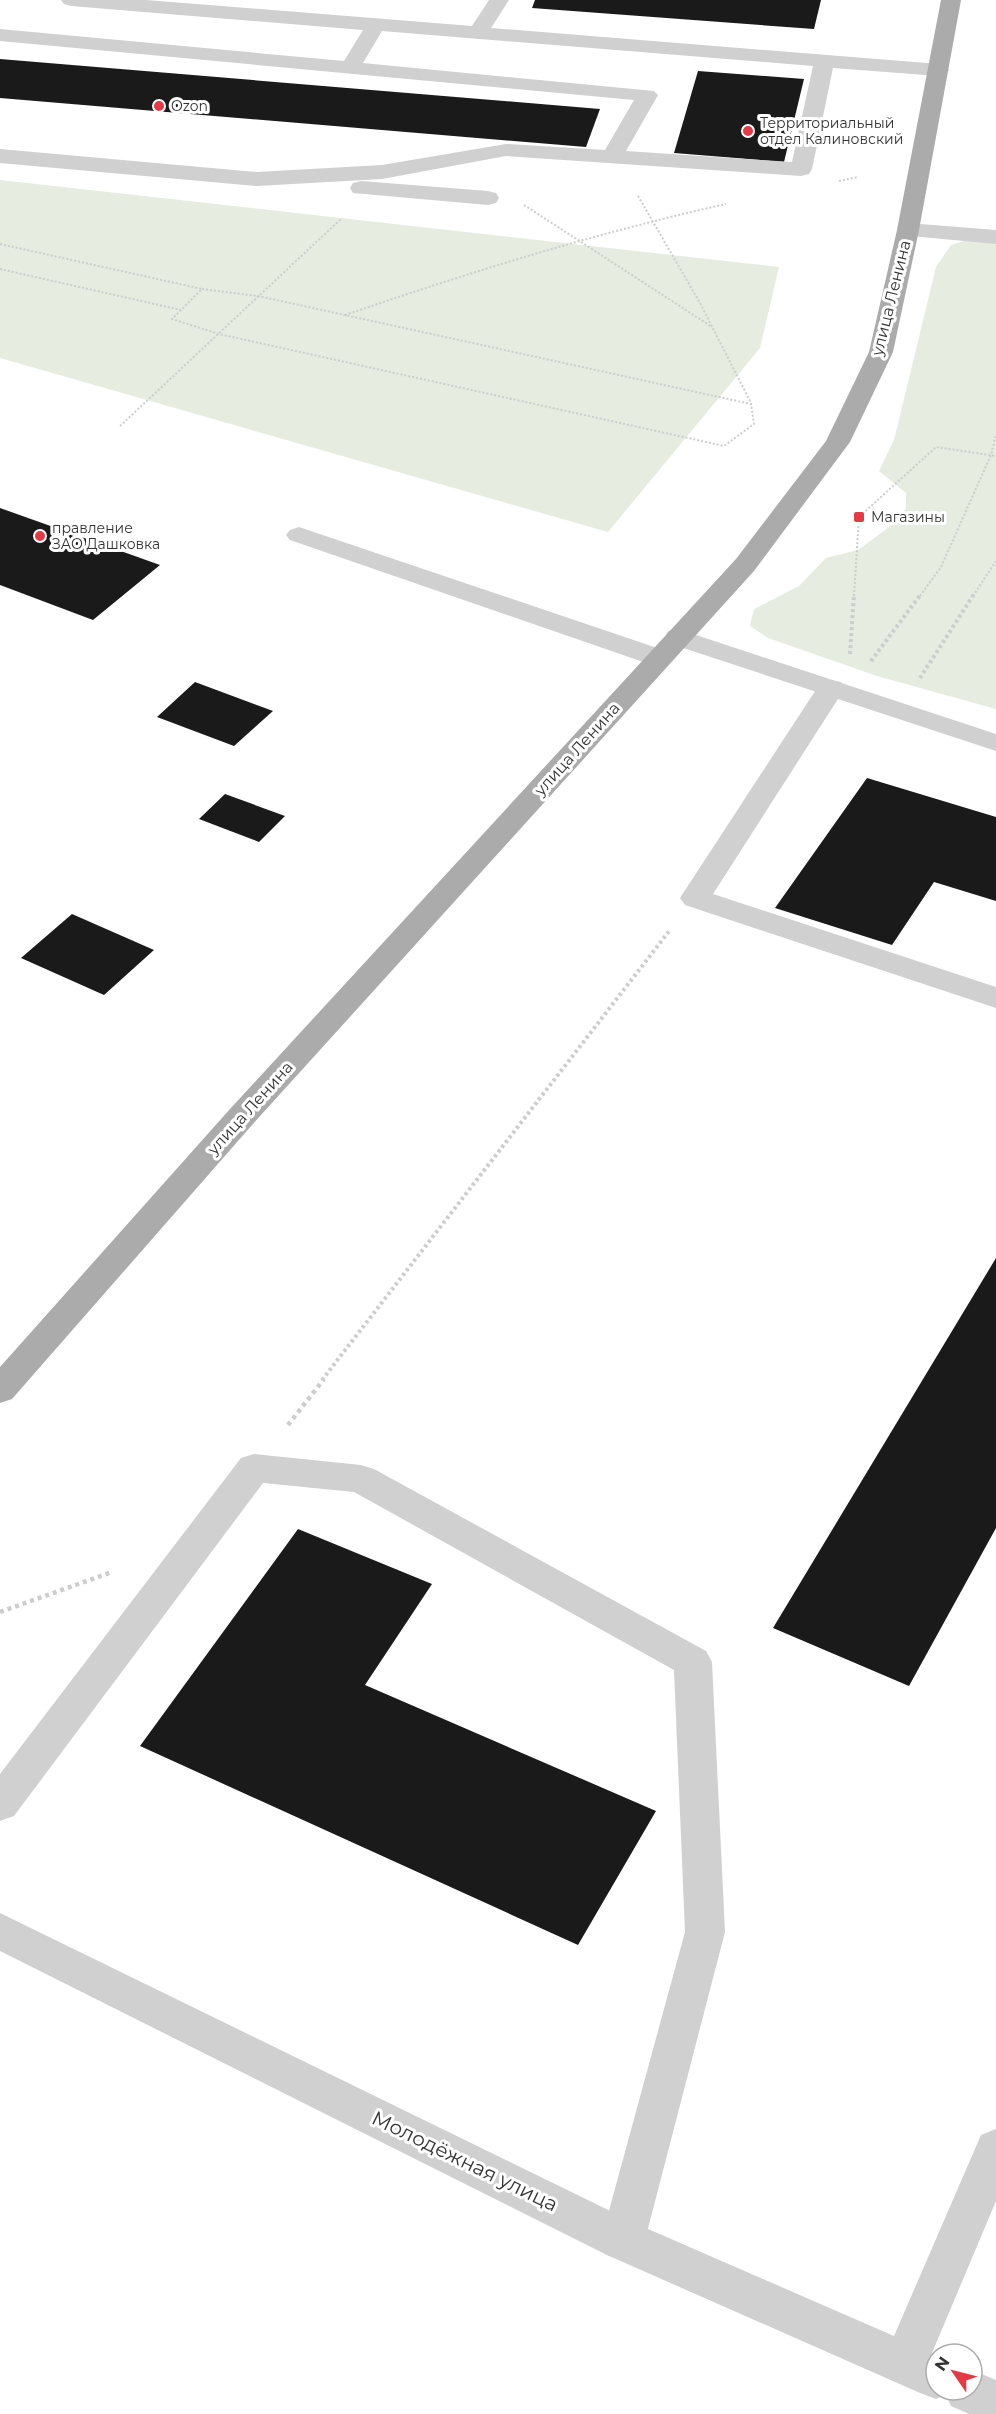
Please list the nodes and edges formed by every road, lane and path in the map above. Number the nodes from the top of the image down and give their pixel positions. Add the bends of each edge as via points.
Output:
1 (71, 0) edge
2 (499, 0) edge
3 (951, 0) edge
4 (376, 25) junction
5 (478, 33) junction
6 (0, 35) edge
7 (824, 61) junction
8 (350, 68) junction
9 (939, 70) junction
10 (0, 156) edge
11 (612, 157) junction
12 (257, 179) junction
13 (373, 189) junction
14 (488, 198) dead end
15 (522, 204) dead end
16 (651, 220) junction
17 (908, 230) junction
18 (996, 237) edge
19 (580, 241) junction
20 (0, 244) edge
21 (0, 269) edge
22 (202, 289) junction
23 (258, 296) junction
24 (181, 310) junction
25 (344, 315) junction
26 (712, 327) junction
27 (219, 334) junction
28 (751, 404) junction
29 (120, 426) dead end
30 (996, 435) edge
31 (991, 455) junction
32 (996, 456) edge
33 (298, 535) dead end
34 (996, 561) edge
35 (678, 636) junction
36 (659, 658) junction
37 (839, 691) junction
38 (897, 710) junction
39 (996, 743) edge
40 (695, 898) junction
41 (996, 998) edge
42 (0, 1390) edge
43 (254, 1468) junction
44 (121, 1569) dead end
45 (0, 1612) edge
46 (0, 1803) edge
47 (0, 1931) edge
48 (996, 2149) edge
49 (623, 2240) junction
50 (921, 2370) edge

1 - 4 street
2 - 5 street
3 - 9 main road, улица Ленина
4 - 5 street
4 - 8 street
5 - 7 street
6 - 8 street
7 - 9 street
7 - 11 street via 801,169
8 - 11 street via 647,95
9 - 17 main road, улица Ленина
10 - 12 street
11 - 12 street via 506,150 382,172
11 - 16 path
12 - 13 street
13 - 14 street
13 - 23 path
15 - 19 path
16 - 19 path
16 - 26 path
17 - 18 street
17 - 35 main road, улица Ленина via 881,352 838,442 745,565
19 - 25 path
19 - 26 path
20 - 22 path
21 - 24 path
22 - 23 path
22 - 24 path
23 - 25 path
23 - 27 path
24 - 27 path via 172,318
25 - 28 path
26 - 28 path
27 - 28 path via 724,446 754,424
27 - 29 path
30 - 31 path
31 - 32 path
31 - 37 path via 941,567
31 - 37 path via 936,447 860,517
33 - 36 street
34 - 38 path
35 - 36 main road, улица Ленина
35 - 37 street
36 - 42 main road, улица Ленина via 241,1117
37 - 38 street
37 - 40 street
38 - 39 street
40 - 41 street
40 - 43 path
43 - 46 street
43 - 49 street via 361,1479 693,1662 705,1932
44 - 45 path
47 - 49 street, Молодёжная улица
48 - 50 street
49 - 50 street, Молодёжная улица

